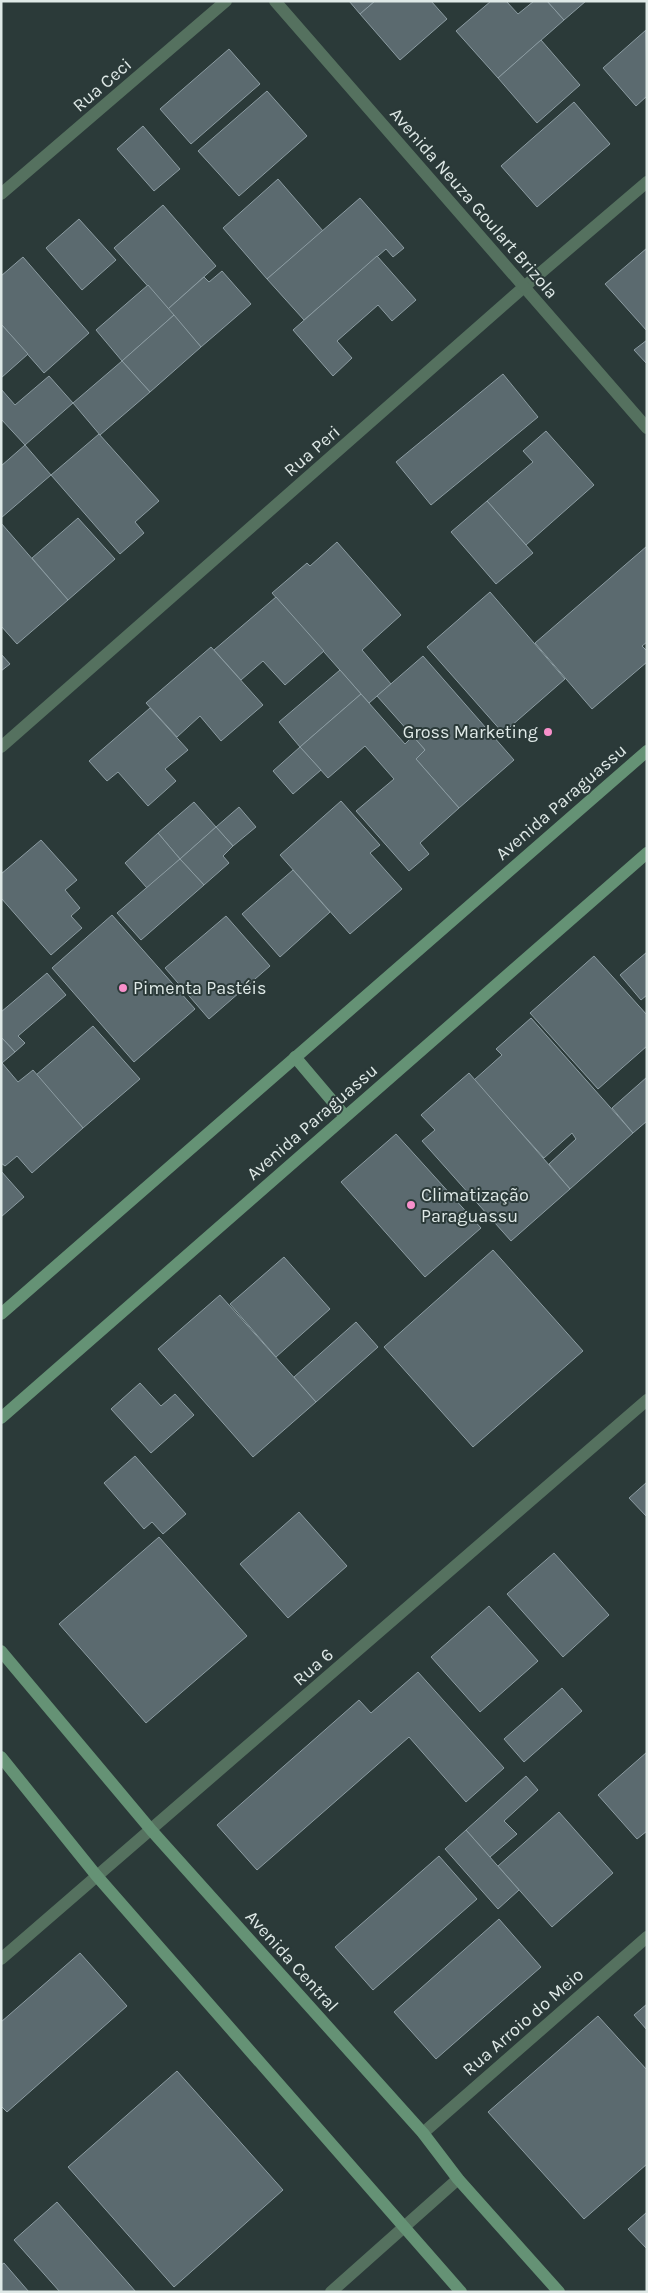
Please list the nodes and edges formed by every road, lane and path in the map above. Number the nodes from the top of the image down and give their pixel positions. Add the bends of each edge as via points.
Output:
1 (226, 1) edge
2 (275, 1) edge
3 (647, 182) edge
4 (1, 194) edge
5 (524, 287) junction
6 (647, 428) edge
7 (1, 747) edge
8 (647, 751) edge
9 (647, 853) edge
10 (295, 1057) junction
11 (345, 1116) junction
12 (1, 1314) edge
13 (647, 1400) edge
14 (1, 1418) edge
15 (1, 1651) edge
16 (1, 1757) edge
17 (152, 1831) junction
18 (96, 1875) junction
19 (647, 1937) edge
20 (1, 1960) edge
21 (423, 2133) junction
22 (458, 2179) junction
23 (406, 2228) junction
24 (331, 2292) edge
25 (461, 2292) edge
26 (559, 2292) edge

1 - 4 street, Rua Ceci
2 - 5 street, Avenida Neuza Goulart Brizola
3 - 5 street, Rua Peri
5 - 6 street, Avenida Neuza Goulart Brizola
5 - 7 street, Rua Peri
8 - 10 main road, Avenida Paraguassu
9 - 11 main road, Avenida Paraguassu
10 - 11 main road
10 - 12 main road, Avenida Paraguassu
11 - 14 main road, Avenida Paraguassu
13 - 17 street, Rua 6
15 - 17 main road, Avenida Central
16 - 18 main road
17 - 18 street, Rua 6
17 - 21 main road, Avenida Central
18 - 20 street, Rua 6
18 - 23 main road
19 - 21 street, Rua Arroio do Meio
21 - 22 main road, Avenida Central
22 - 23 street
22 - 26 main road, Avenida Central
23 - 24 street
23 - 25 main road

